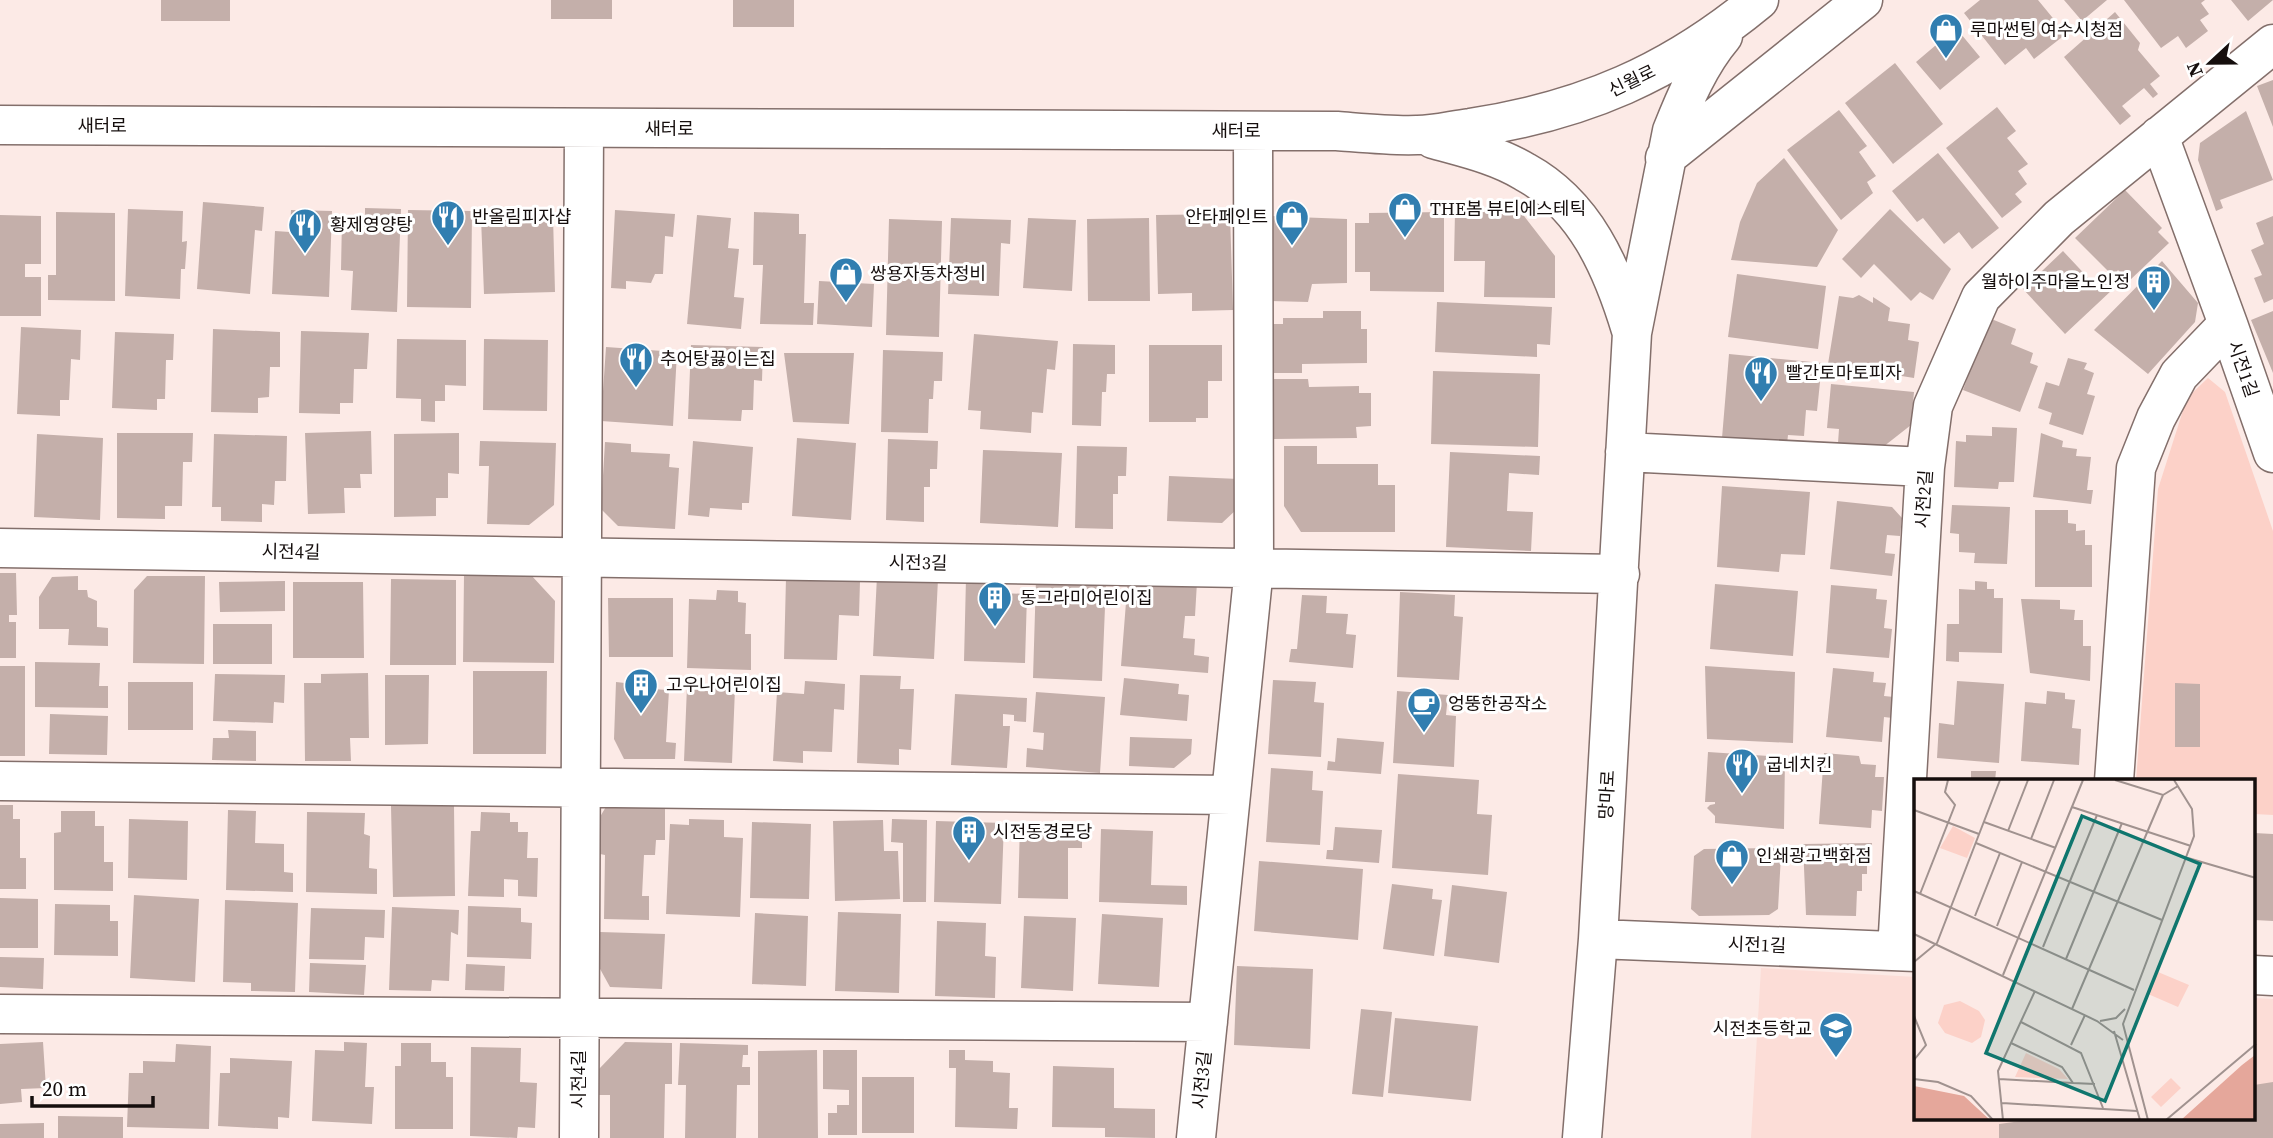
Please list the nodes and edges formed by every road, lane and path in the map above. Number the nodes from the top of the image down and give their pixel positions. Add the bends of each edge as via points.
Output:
1 (1863, 0) edge
2 (1750, 8) edge
3 (2273, 44) edge
4 (0, 125) edge
5 (584, 128) junction
6 (1253, 131) junction
7 (1418, 135) junction
8 (2159, 136) junction
9 (1665, 158) junction
10 (2228, 324) junction
11 (1632, 332) junction
12 (1625, 452) junction
13 (2273, 453) edge
14 (1925, 467) junction
15 (0, 548) edge
16 (582, 557) junction
17 (1254, 568) junction
18 (1620, 574) junction
19 (2113, 779) edge
20 (0, 781) edge
21 (581, 789) junction
22 (1231, 795) junction
23 (1598, 939) junction
24 (1907, 952) edge
25 (0, 1014) edge
26 (579, 1019) junction
27 (1208, 1022) junction
28 (579, 1138) edge
29 (1196, 1138) edge
30 (1582, 1138) edge

1 - 9 street
2 - 7 street, 신월로 via 1660,68 1605,95 1488,125
2 - 9 street via 1701,67
3 - 8 street, 시전2길
4 - 5 street, 새터로
5 - 6 street, 새터로
5 - 16 street, 시전4길
6 - 7 street, 새터로
6 - 17 street, 시전3길
7 - 11 street via 1500,160 1537,179 1568,205 1600,249
8 - 10 street
8 - 14 street, 시전2길 via 2059,218 1981,297 1933,407
9 - 11 street
10 - 13 street, 시전1길
10 - 19 street via 2179,375 2136,468
11 - 12 street, 망마로
12 - 14 street
12 - 18 street, 망마로
14 - 24 street, 시전2길
15 - 16 street, 시전4길
16 - 17 street, 시전3길
16 - 21 street, 시전4길
17 - 18 street
17 - 22 street, 시전3길
18 - 23 street, 망마로
20 - 21 street
21 - 22 street
21 - 26 street, 시전4길
22 - 27 street, 시전3길
23 - 24 street, 시전1길
23 - 30 street, 망마로
25 - 26 street
26 - 27 street
26 - 28 street, 시전4길
27 - 29 street, 시전3길

